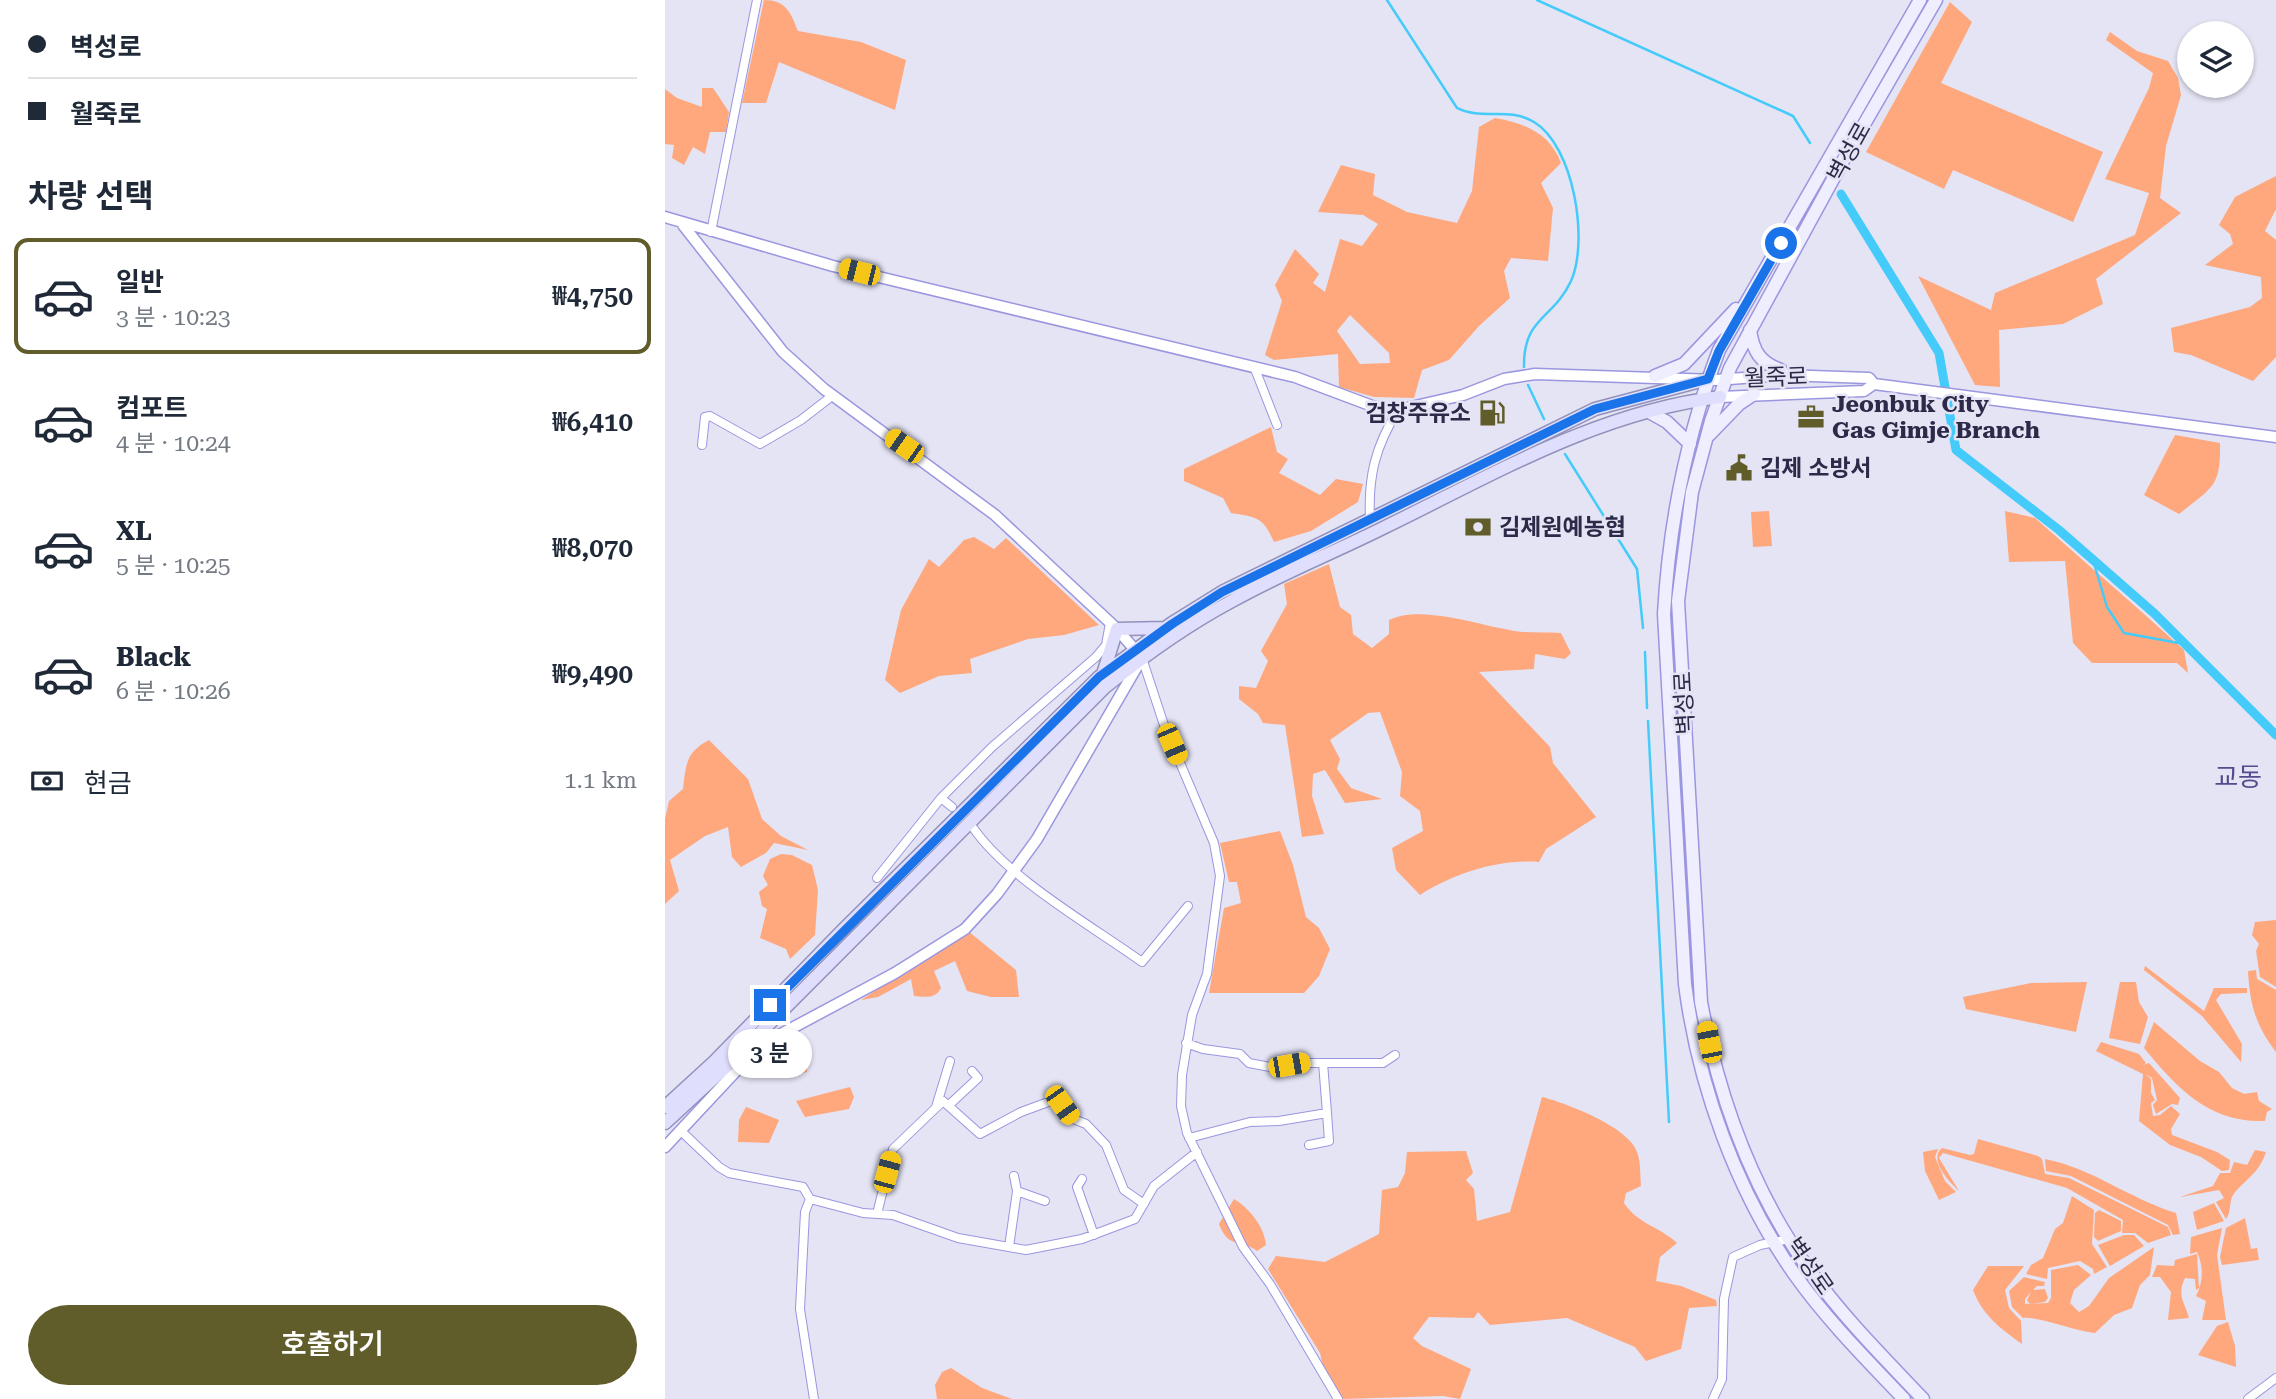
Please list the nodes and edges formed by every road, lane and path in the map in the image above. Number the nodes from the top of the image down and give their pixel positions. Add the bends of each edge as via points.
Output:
1 (757, 0) edge
2 (1920, 0) edge
3 (1936, 0) edge
4 (665, 217) edge
5 (683, 225) junction
6 (711, 232) junction
7 (1749, 296) junction
8 (1750, 330) junction
9 (1255, 369) junction
10 (1783, 375) junction
11 (1655, 376) junction
12 (1708, 379) junction
13 (1726, 379) junction
14 (1874, 384) junction
15 (1754, 394) junction
16 (832, 396) junction
17 (1720, 397) junction
18 (1700, 399) junction
19 (1398, 410) junction
20 (1649, 412) junction
21 (1277, 425) dead end
22 (1707, 438) junction
23 (2275, 439) edge
24 (1690, 444) junction
25 (702, 445) dead end
26 (1370, 519) junction
27 (1114, 626) junction
28 (1167, 628) junction
29 (1139, 654) junction
30 (1103, 674) junction
31 (941, 798) junction
32 (952, 807) dead end
33 (974, 829) dead end
34 (1015, 870) junction
35 (877, 878) dead end
36 (1188, 906) dead end
37 (1186, 1043) junction
38 (766, 1046) junction
39 (1395, 1055) dead end
40 (950, 1061) dead end
41 (730, 1063) junction
42 (1323, 1063) junction
43 (972, 1071) dead end
44 (949, 1105) junction
45 (665, 1107) edge
46 (935, 1110) junction
47 (1327, 1113) junction
48 (665, 1123) edge
49 (682, 1132) junction
50 (1189, 1138) junction
51 (1309, 1145) dead end
52 (665, 1147) edge
53 (1197, 1152) junction
54 (1014, 1176) dead end
55 (1082, 1179) dead end
56 (1017, 1191) junction
57 (810, 1199) junction
58 (1045, 1201) dead end
59 (1144, 1204) junction
60 (877, 1214) junction
61 (1094, 1235) junction
62 (1789, 1239) junction
63 (1774, 1242) junction
64 (1009, 1247) junction
65 (2276, 1378) edge
66 (814, 1399) edge
67 (1338, 1399) edge
68 (1713, 1399) edge
69 (1904, 1399) edge
70 (1923, 1399) edge
71 (2249, 1399) edge

1 - 6 street
2 - 7 main road, 벽성로
3 - 8 main road, 벽성로
4 - 5 street
5 - 6 street
5 - 16 street via 783,352
6 - 9 street
7 - 11 main road via 1683,364
7 - 12 main road, 벽성로
8 - 10 main road via 1756,354
8 - 13 main road, 벽성로
9 - 19 street via 1314,382 1375,407
9 - 21 street
10 - 13 street, 월죽로
10 - 14 street, 월죽로 via 1840,375 1869,378
11 - 12 street
11 - 19 street via 1517,376
12 - 13 street, 월죽로
12 - 18 main road, 벽성로
12 - 26 main road, 월죽로 via 1595,409
13 - 17 main road, 벽성로
14 - 15 street, 월죽로 via 1864,391
14 - 23 street, 월죽로
15 - 17 street, 월죽로
15 - 22 main road
16 - 25 street via 760,444 705,417
16 - 27 street via 995,515
17 - 18 main road, 월죽로
17 - 22 main road, 벽성로
18 - 20 main road, 월죽로
18 - 24 main road, 벽성로
19 - 26 street via 1372,468
20 - 24 main road
20 - 29 main road, 월죽로 via 1593,427 1512,462 1233,600
22 - 62 main road, 벽성로 via 1692,492 1678,601 1701,1002 1712,1062 1735,1131
24 - 63 main road, 벽성로 via 1667,569 1664,614 1685,984 1690,1025 1707,1089 1735,1164
26 - 28 main road, 월죽로 via 1222,592
27 - 28 main road
27 - 29 street
27 - 30 main road
27 - 31 street via 1096,657
28 - 29 main road, 월죽로
29 - 30 main road, 월죽로
29 - 34 street via 1037,839
29 - 37 street via 1214,843 1220,876 1207,974
29 - 41 main road, 월죽로
30 - 45 main road, 월죽로
31 - 32 street
31 - 35 street
33 - 34 street
34 - 36 street via 1142,962
34 - 38 street via 965,929
37 - 42 street via 1240,1054 1249,1063 1275,1068
37 - 50 street via 1181,1106
38 - 41 main road
38 - 49 street via 737,1070
39 - 42 street via 1383,1063
40 - 46 street
41 - 48 main road, 월죽로
42 - 47 street
43 - 44 street via 978,1079
44 - 46 street via 943,1101
44 - 59 street via 980,1134 1051,1101 1062,1105 1071,1118 1086,1124 1106,1145 1124,1190
46 - 60 street via 893,1149
47 - 50 street via 1250,1122
47 - 51 street via 1329,1141
49 - 52 street
49 - 57 street via 729,1173 803,1186
50 - 53 street
53 - 59 street via 1154,1186
53 - 67 street via 1243,1247
54 - 56 street
55 - 61 street via 1077,1187
56 - 58 street
56 - 64 street
57 - 60 street
57 - 66 street via 805,1212 800,1309
59 - 61 street via 1135,1219
60 - 64 street via 918,1221 958,1238
61 - 64 street via 1025,1250
62 - 63 street
62 - 70 main road, 벽성로 via 1863,1336
63 - 68 street via 1733,1257 1724,1299 1722,1379
63 - 69 main road, 벽성로 via 1843,1335
65 - 71 street

